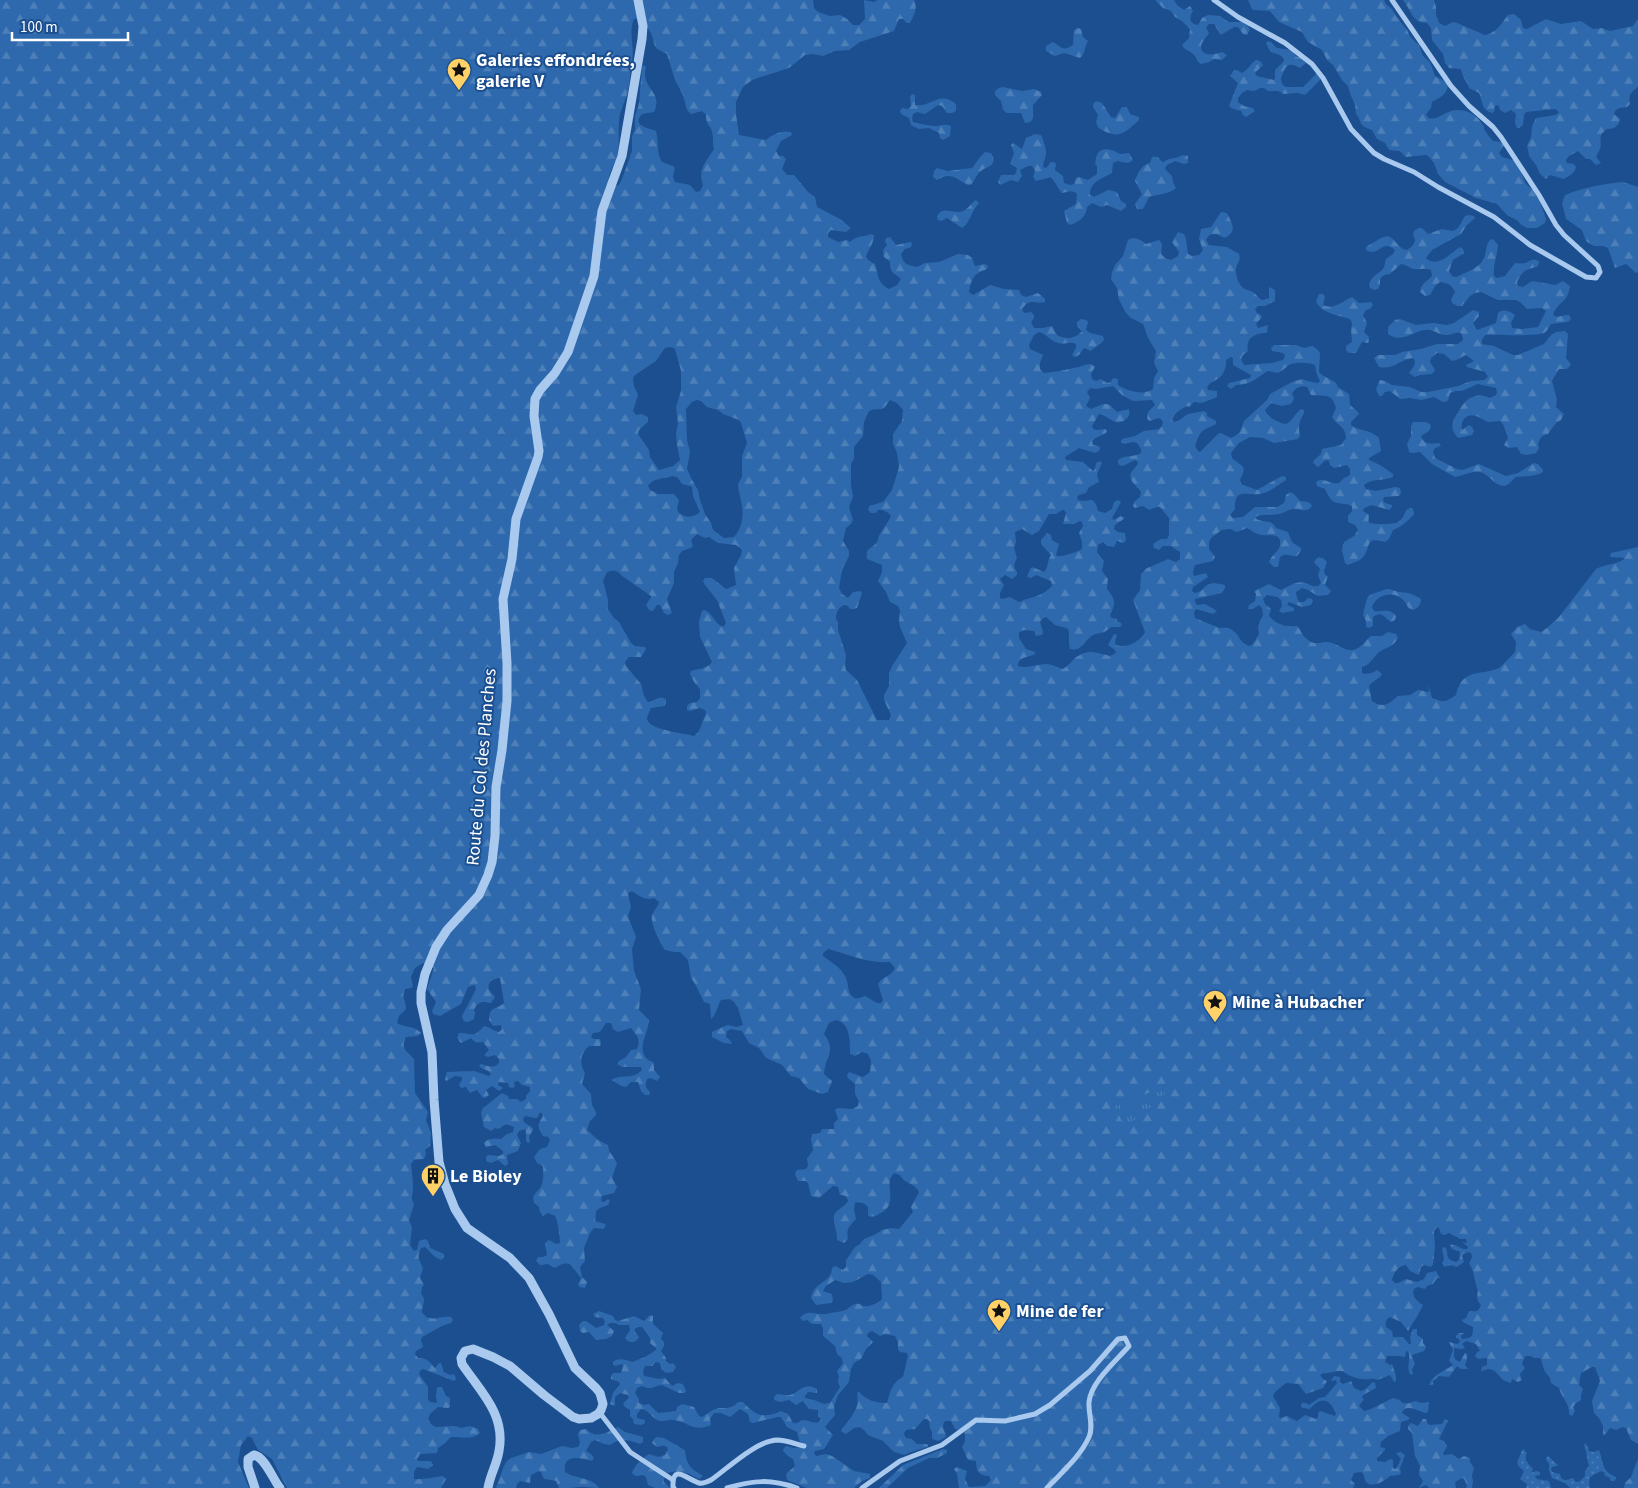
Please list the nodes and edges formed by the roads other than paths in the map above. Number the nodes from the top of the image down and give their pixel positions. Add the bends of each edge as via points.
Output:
1 (638, 0) edge
2 (1214, 0) edge
3 (1392, 0) edge
4 (600, 1412) junction
5 (804, 1446) dead end
6 (673, 1480) junction
7 (255, 1488) edge
8 (280, 1488) edge
9 (488, 1488) edge
10 (674, 1488) edge
11 (727, 1488) edge
12 (798, 1488) edge
13 (862, 1488) edge
14 (1047, 1488) edge

1 - 4 street, Route du Col des Planches via 642,39 622,156 601,216 594,276 569,348 557,370 538,393 534,407 538,457 516,519 503,599 507,701 492,862 479,895 447,930 436,948 425,974 421,999 433,1056 439,1162 453,1204 467,1228 510,1258 528,1278 576,1368 600,1393 603,1404
2 - 3 street via 1244,21 1289,45 1312,64 1352,132 1377,156 1414,172 1494,217 1526,242 1586,277 1596,278 1600,270 1597,264 1560,230 1501,137 1455,91
4 - 6 street via 630,1452
4 - 9 street via 588,1419 573,1417 510,1366 473,1349 465,1351 462,1364 487,1397 499,1427 499,1452
5 - 6 street via 771,1441 756,1447 706,1483 679,1474
6 - 10 street
7 - 8 street via 247,1465 254,1454 262,1459
11 - 12 street via 767,1480
13 - 14 street via 900,1462 942,1445 976,1420 1005,1421 1035,1414 1090,1371 1118,1339 1124,1338 1129,1346 1092,1388 1090,1435 1077,1456

